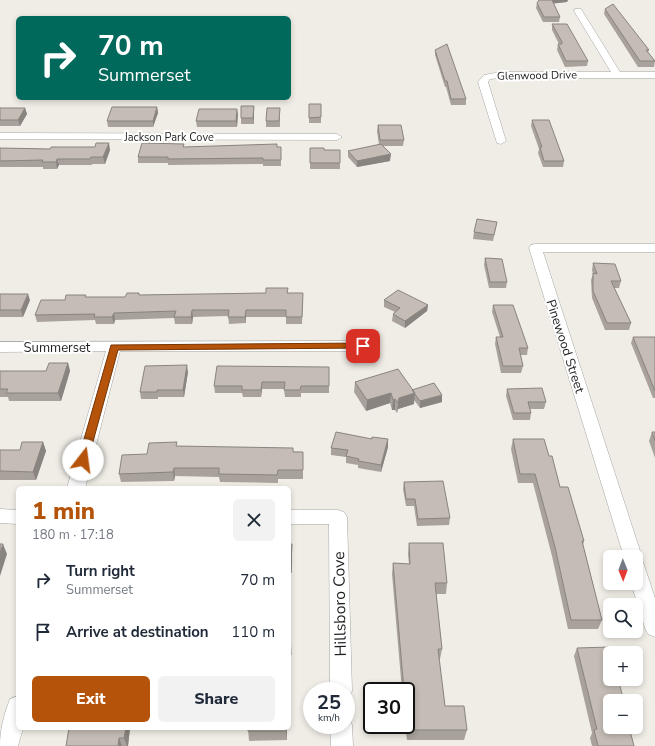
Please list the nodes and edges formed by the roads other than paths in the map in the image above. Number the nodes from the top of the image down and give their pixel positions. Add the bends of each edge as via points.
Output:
1 (578, 11) dead end
2 (617, 75) junction
3 (655, 75) edge
4 (0, 136) edge
5 (337, 137) dead end
6 (501, 141) dead end
7 (655, 248) edge
8 (363, 346) dead end
9 (0, 347) edge
10 (114, 347) junction
11 (77, 486) edge
12 (0, 516) edge
13 (16, 516) edge
14 (291, 517) edge
15 (631, 550) edge
16 (643, 590) edge
17 (655, 628) edge
18 (341, 682) edge
19 (16, 713) edge
20 (341, 734) edge
21 (7, 746) edge
22 (342, 746) edge

1 - 2 street
2 - 3 street, Glenwood Drive
2 - 6 street, Glenwood Drive via 501,75 485,78 483,82
4 - 5 street, Jackson Park Cove
7 - 15 street, Pinewood Street via 535,248
8 - 10 street, Summerset
9 - 10 street, Summerset
10 - 11 street
12 - 13 street
14 - 18 street, Hillsboro Cove via 338,517
16 - 17 street
19 - 21 street
20 - 22 street

